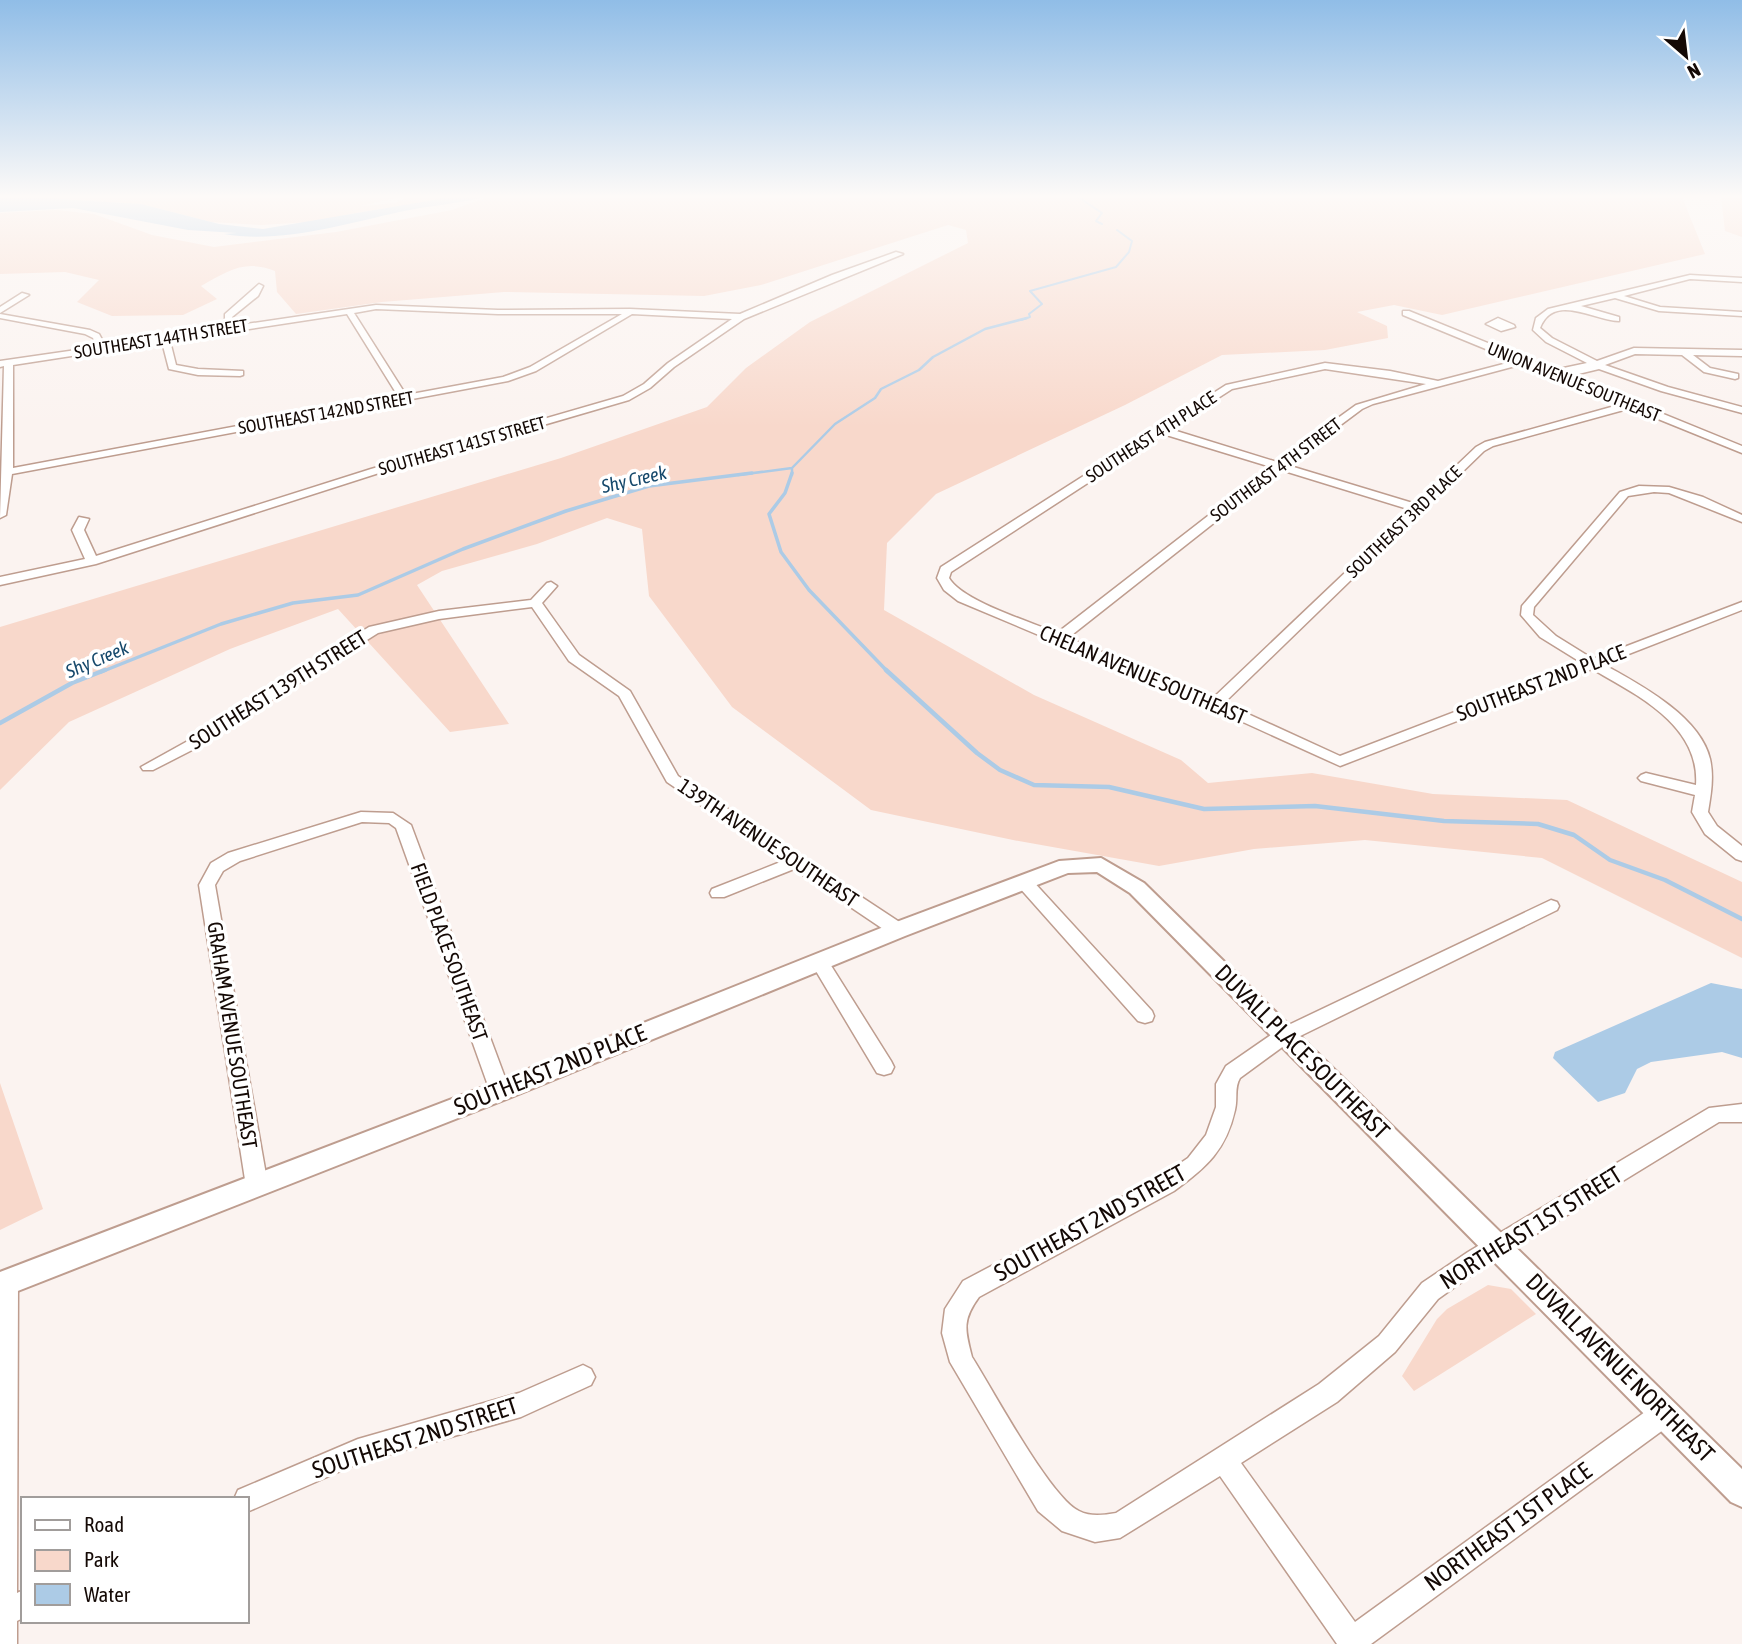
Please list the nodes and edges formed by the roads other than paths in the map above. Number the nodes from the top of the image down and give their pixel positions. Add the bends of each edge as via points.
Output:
1 (849, 274) edge
2 (1742, 281) edge
3 (259, 286) dead end
4 (25, 295) dead end
5 (1616, 296) junction
6 (1572, 306) junction
7 (629, 310) junction
8 (349, 311) junction
9 (0, 313) edge
10 (1406, 313) dead end
11 (1742, 314) edge
12 (741, 317) junction
13 (1616, 319) dead end
14 (1511, 326) dead end
15 (229, 328) junction
16 (1536, 328) junction
17 (165, 338) junction
18 (102, 347) junction
19 (1684, 352) junction
20 (1742, 353) edge
21 (1524, 361) junction
22 (4, 364) edge
23 (1598, 364) junction
24 (240, 373) dead end
25 (1556, 374) junction
26 (1735, 376) dead end
27 (1438, 384) junction
28 (403, 397) junction
29 (1631, 405) junction
30 (1742, 410) edge
31 (1162, 429) junction
32 (1742, 450) edge
33 (1280, 465) junction
34 (6, 472) junction
35 (1417, 509) junction
36 (0, 515) edge
37 (83, 519) dead end
38 (1742, 519) edge
39 (92, 561) junction
40 (0, 581) edge
41 (551, 586) dead end
42 (948, 587) joint
43 (535, 603) junction
44 (1742, 606) edge
45 (1058, 639) junction
46 (1592, 663) junction
47 (1215, 704) junction
48 (1340, 761) joint
49 (148, 766) dead end
50 (1646, 778) dead end
51 (1704, 793) junction
52 (1742, 855) edge
53 (795, 862) junction
54 (1101, 865) joint
55 (1024, 882) junction
56 (207, 885) joint
57 (718, 893) dead end
58 (1551, 906) dead end
59 (898, 930) junction
60 (819, 961) junction
61 (1145, 1016) dead end
62 (1285, 1035) junction
63 (884, 1067) dead end
64 (500, 1091) junction
65 (1742, 1113) edge
66 (257, 1186) junction
67 (1498, 1245) junction
68 (4, 1284) edge
69 (583, 1377) dead end
70 (1665, 1413) junction
71 (1224, 1461) junction
72 (1742, 1491) edge
73 (248, 1499) edge
74 (1095, 1529) joint
75 (13, 1609) edge
76 (1353, 1642) edge
77 (3, 1644) edge

1 - 12 street, SOUTHEAST 141ST STREET
2 - 5 street, UNION AVENUE SOUTHEAST via 1690,277
3 - 15 street via 228,316
4 - 9 street
5 - 6 street, UNION AVENUE SOUTHEAST
5 - 11 street via 1659,309
6 - 13 street
6 - 16 street, UNION AVENUE SOUTHEAST via 1544,314
7 - 8 street, SOUTHEAST 144TH STREET via 495,316 397,307
7 - 12 street, SOUTHEAST 144TH STREET
7 - 28 street, SOUTHEAST 142ND STREET via 619,320 524,372
8 - 15 street, SOUTHEAST 144TH STREET
8 - 28 street
9 - 18 street via 87,332 96,336
10 - 21 street, UNION AVENUE SOUTHEAST
12 - 39 street, SOUTHEAST 141ST STREET via 626,398
14 - 16 street
15 - 17 street, SOUTHEAST 144TH STREET
16 - 23 street via 1559,349
17 - 18 street, SOUTHEAST 144TH STREET
17 - 24 street via 172,367
18 - 22 street, SOUTHEAST 144TH STREET
19 - 20 street
19 - 23 street via 1627,352
19 - 26 street via 1707,369
21 - 25 street, UNION AVENUE SOUTHEAST
21 - 27 street, SOUTHEAST 4TH STREET
22 - 34 street
23 - 25 street
23 - 30 street via 1689,399
25 - 29 street, UNION AVENUE SOUTHEAST
27 - 31 street, SOUTHEAST 4TH PLACE via 1337,366 1311,368 1229,387
27 - 33 street, SOUTHEAST 4TH STREET via 1370,402
28 - 34 street, SOUTHEAST 142ND STREET
29 - 32 street, UNION AVENUE SOUTHEAST
29 - 35 street, SOUTHEAST 3RD PLACE via 1489,444
31 - 33 street
31 - 42 street, SOUTHEAST 4TH PLACE via 945,570
33 - 35 street
33 - 45 street, SOUTHEAST 4TH STREET
34 - 36 street
35 - 47 street, SOUTHEAST 3RD PLACE
37 - 39 street via 78,530
38 - 46 street via 1667,490 1637,489 1625,494 1528,606 1527,615 1542,634
39 - 40 street, SOUTHEAST 141ST STREET
41 - 43 street
42 - 45 street, CHELAN AVENUE SOUTHEAST via 961,598
43 - 49 street, SOUTHEAST 139TH STREET via 439,615 374,630 212,732
43 - 53 street, 139TH AVENUE SOUTHEAST via 574,658 625,694 672,779
44 - 46 street, SOUTHEAST 2ND PLACE
45 - 47 street, CHELAN AVENUE SOUTHEAST
46 - 48 street, SOUTHEAST 2ND PLACE
46 - 51 street via 1665,710 1686,731 1701,753
47 - 48 street, CHELAN AVENUE SOUTHEAST
50 - 51 street
51 - 52 street via 1700,813 1711,830
53 - 57 street
53 - 59 street, 139TH AVENUE SOUTHEAST
54 - 55 street, SOUTHEAST 2ND PLACE via 1066,866
54 - 62 street, DUVALL PLACE SOUTHEAST via 1137,888
55 - 59 street, SOUTHEAST 2ND PLACE
55 - 61 street
56 - 64 street, FIELD PLACE SOUTHEAST via 217,867 234,857 361,817 393,818 404,825
56 - 66 street, GRAHAM AVENUE SOUTHEAST
58 - 62 street, SOUTHEAST 2ND STREET
59 - 60 street, SOUTHEAST 2ND PLACE
60 - 63 street
60 - 64 street, SOUTHEAST 2ND PLACE
62 - 67 street, DUVALL PLACE SOUTHEAST
62 - 74 street, SOUTHEAST 2ND STREET via 1233,1072 1226,1084 1226,1107 1215,1140 1195,1164 1167,1184 971,1289 956,1309 954,1333 962,1362 1047,1502 1071,1522
64 - 66 street, SOUTHEAST 2ND PLACE
65 - 67 street, NORTHEAST 1ST STREET via 1716,1114
66 - 68 street, SOUTHEAST 2ND PLACE
67 - 70 street, DUVALL AVENUE NORTHEAST
67 - 71 street, NORTHEAST 1ST STREET via 1430,1291 1387,1344 1328,1393
68 - 75 street
69 - 73 street, SOUTHEAST 2ND STREET via 520,1405 358,1451
70 - 72 street, DUVALL AVENUE NORTHEAST
70 - 76 street, NORTHEAST 1ST PLACE
71 - 74 street, NORTHEAST 1ST STREET via 1120,1525
71 - 76 street
75 - 77 street

